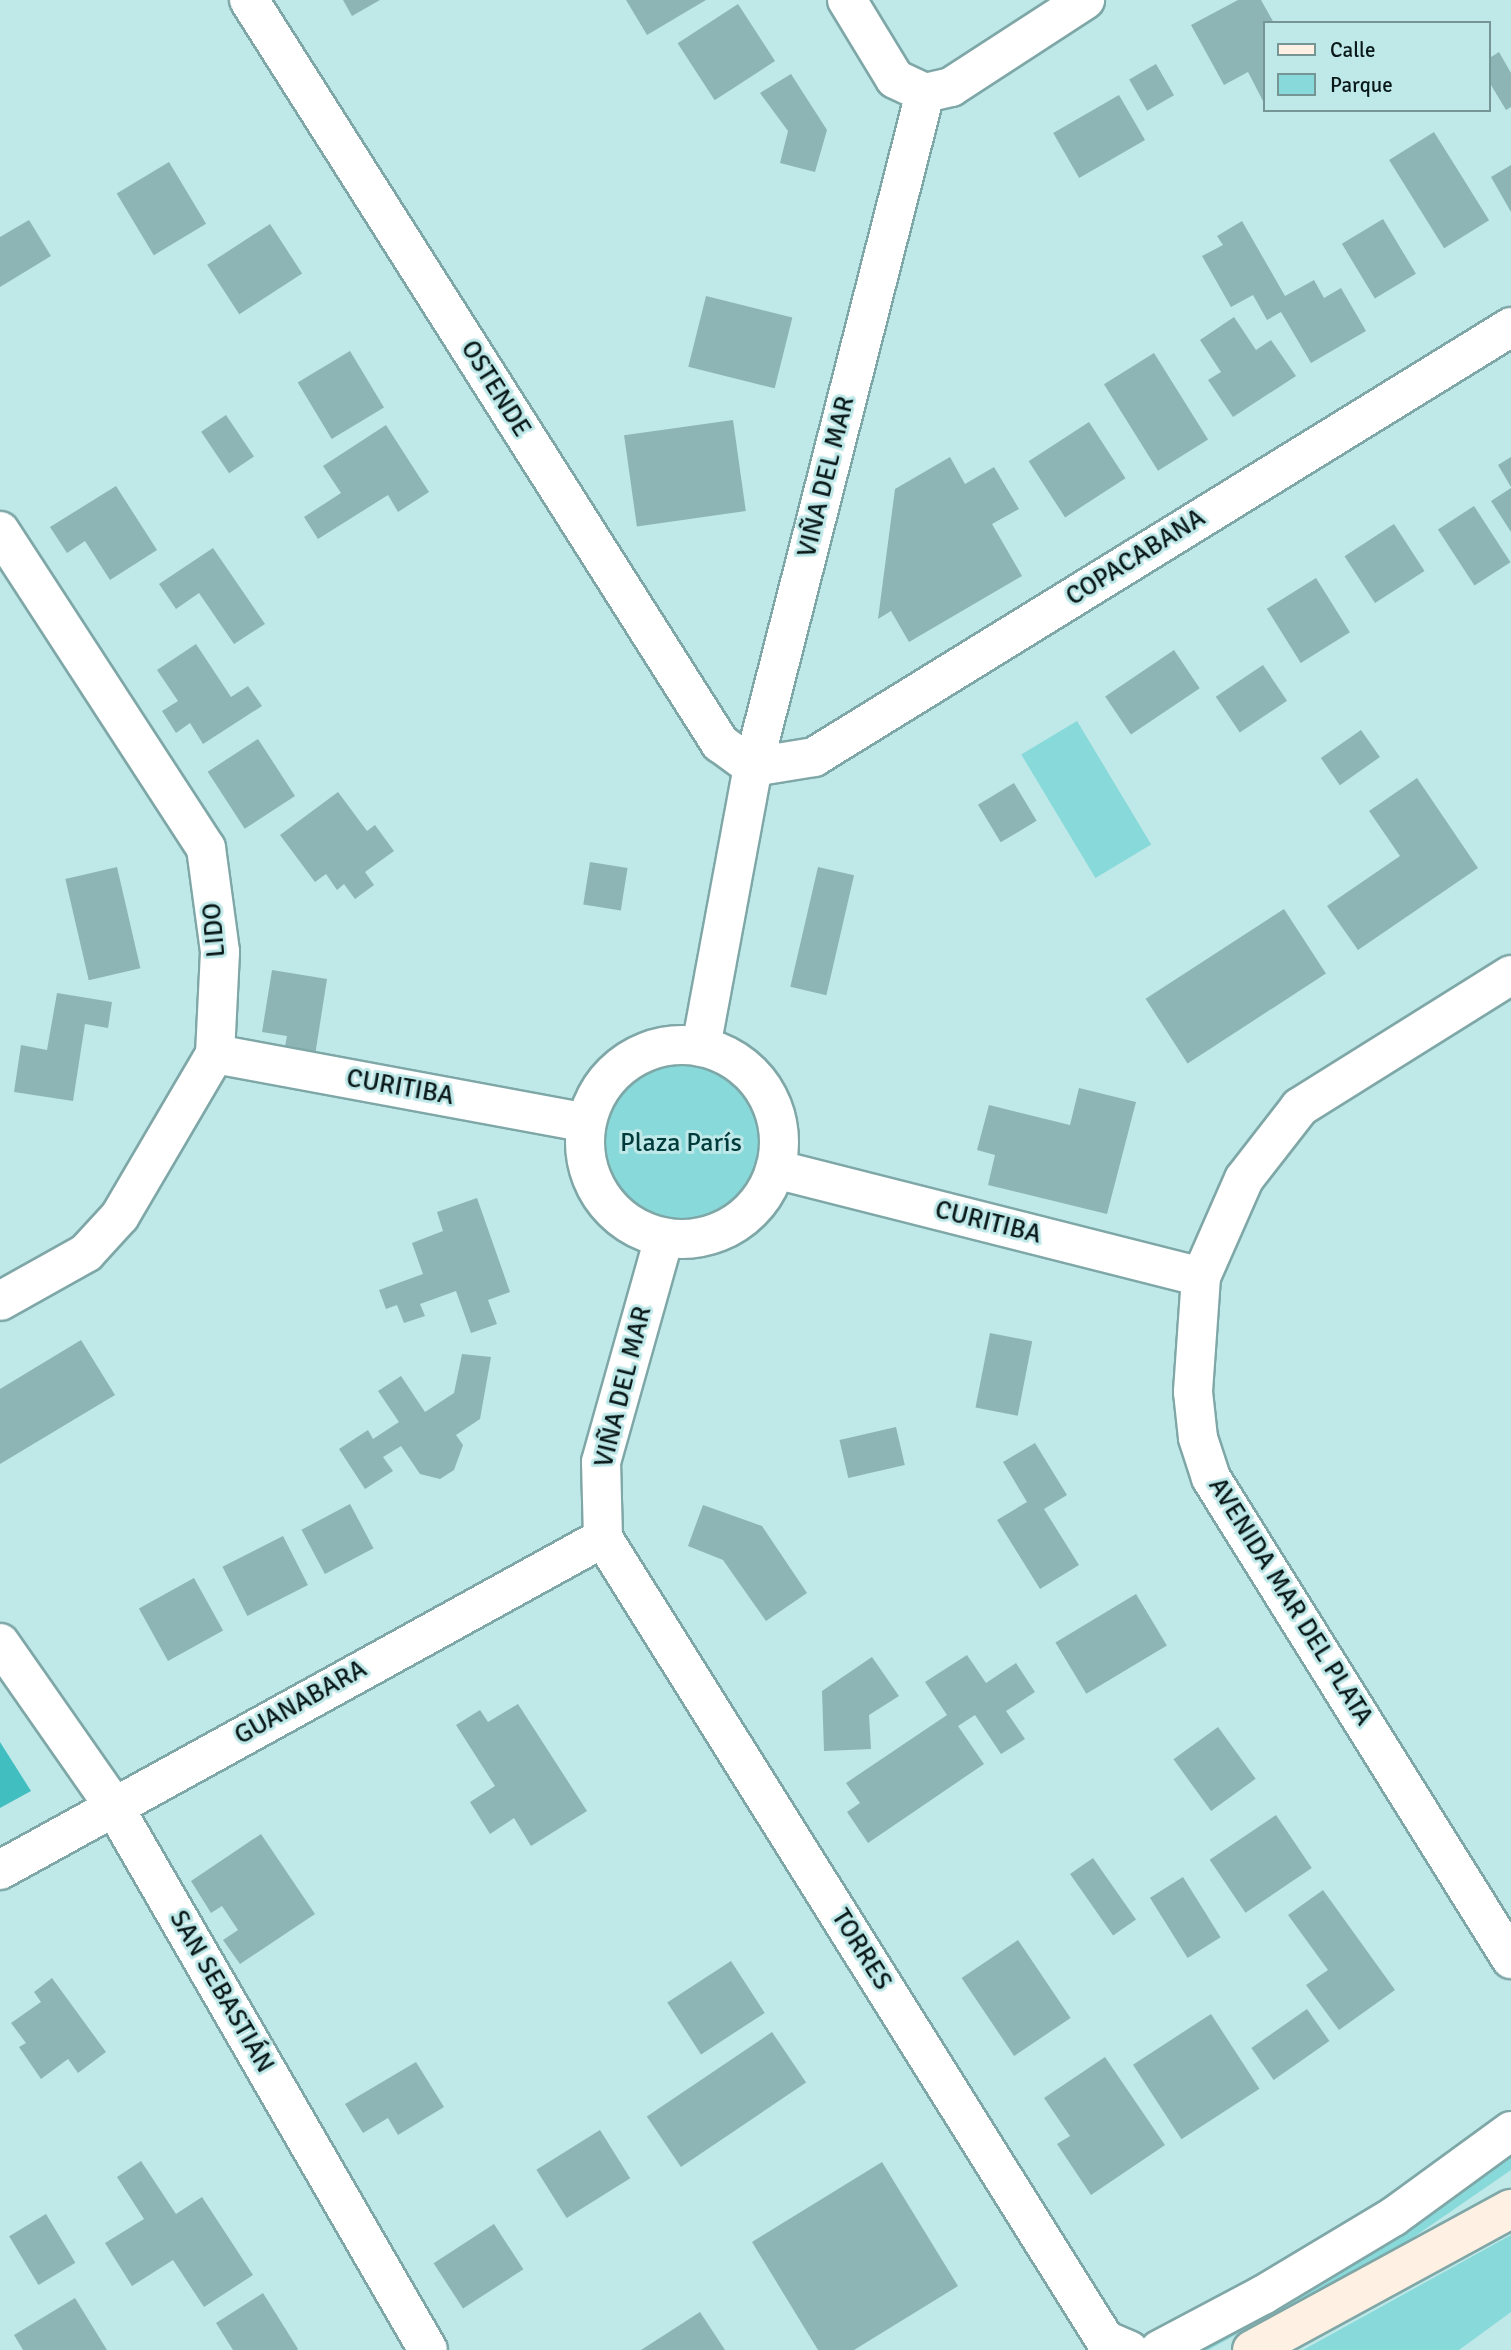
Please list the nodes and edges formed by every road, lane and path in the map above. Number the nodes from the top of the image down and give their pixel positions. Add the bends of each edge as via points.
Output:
1 (249, 0) edge
2 (847, 0) edge
3 (1085, 0) edge
4 (925, 93) junction
5 (1511, 327) edge
6 (0, 531) edge
7 (753, 767) junction
8 (1511, 975) edge
9 (701, 1047) junction
10 (215, 1054) junction
11 (586, 1123) junction
12 (775, 1169) junction
13 (664, 1238) junction
14 (1201, 1277) junction
15 (0, 1301) edge
16 (603, 1538) junction
17 (0, 1643) edge
18 (113, 1805) junction
19 (0, 1870) edge
20 (1511, 1959) edge
21 (1511, 2131) edge
22 (1511, 2209) edge
23 (428, 2350) edge
24 (1129, 2350) edge
25 (1159, 2350) edge
26 (1252, 2350) edge

1 - 7 street, OSTENDE via 720,743
2 - 4 street via 895,79
3 - 4 street via 951,87
4 - 7 street, VIÑA DEL MAR
5 - 7 street, COPACABANA via 814,757
6 - 10 street, LIDO via 206,848 220,952
7 - 9 street, VIÑA DEL MAR
8 - 14 street, AVENIDA MAR DEL PLATA via 1300,1107 1244,1179
9 - 11 street via 670,1045 632,1059 596,1094
9 - 12 street via 731,1058 756,1078 772,1106 779,1138
10 - 11 street, CURITIBA
10 - 15 street, LIDO via 120,1216 86,1253
11 - 13 street via 593,1183 610,1209 635,1227
12 - 13 street via 763,1195 744,1217 720,1231
12 - 14 street, CURITIBA
13 - 16 street, VIÑA DEL MAR via 601,1462
14 - 20 street, AVENIDA MAR DEL PLATA via 1193,1392 1198,1438 1211,1478
16 - 18 street, GUANABARA
16 - 24 street, TORRES via 1105,2340
17 - 18 street, SAN SEBASTIÁN
18 - 19 street, GUANABARA
18 - 23 street, SAN SEBASTIÁN
21 - 25 street via 1393,2217 1263,2295
22 - 26 main road

